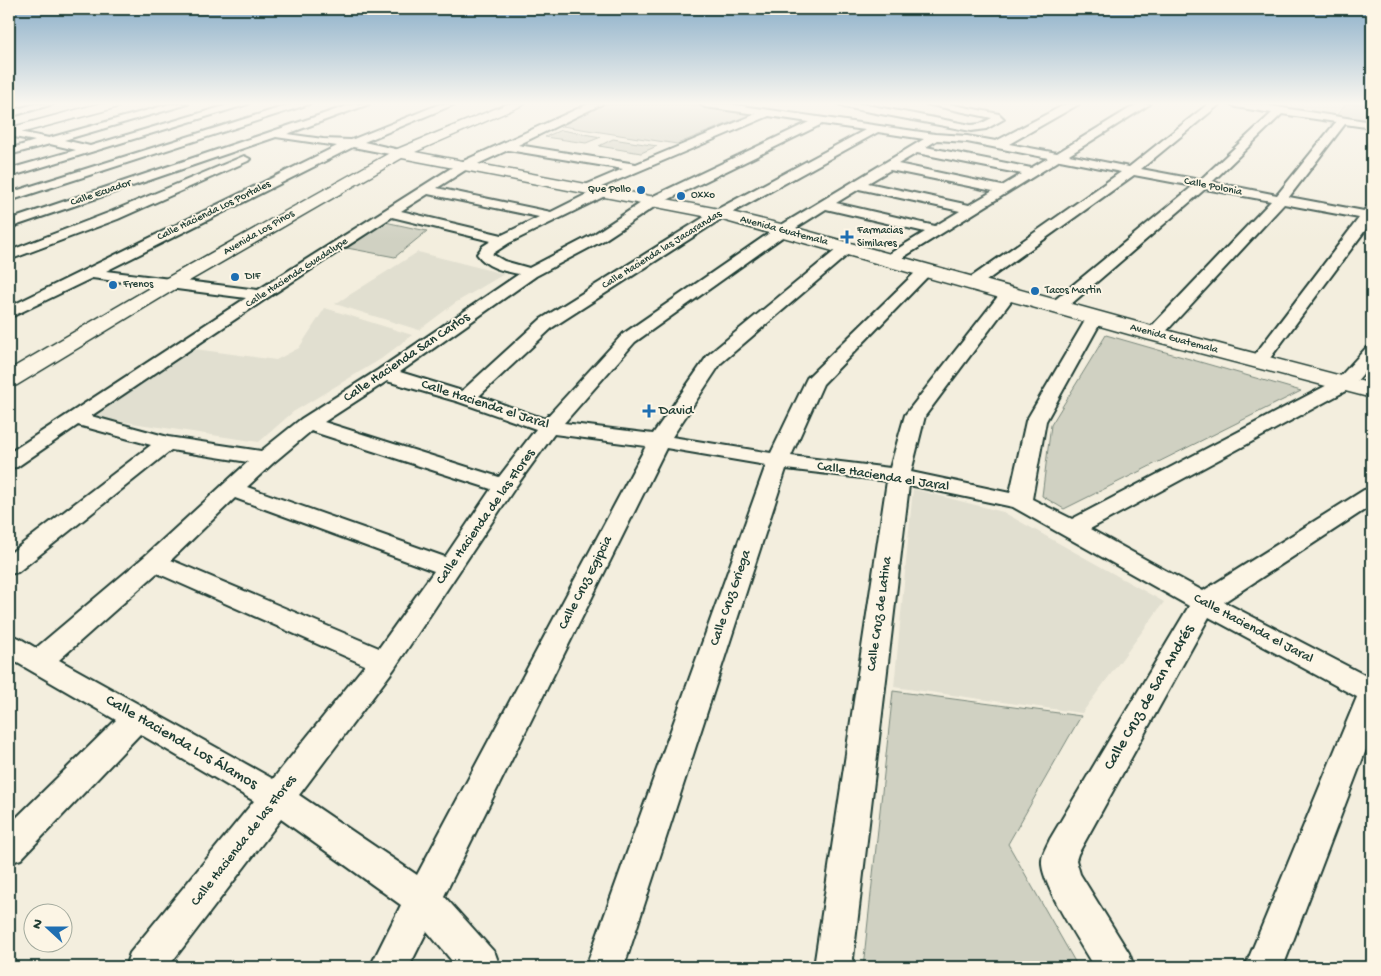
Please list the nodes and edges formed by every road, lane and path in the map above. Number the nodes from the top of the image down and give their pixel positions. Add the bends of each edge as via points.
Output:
1 (88, 150) edge
2 (93, 150) edge
3 (160, 150) edge
4 (231, 150) edge
5 (267, 150) edge
6 (339, 150) edge
7 (383, 150) edge
8 (408, 150) edge
9 (498, 150) edge
10 (527, 150) edge
11 (680, 150) edge
12 (761, 150) edge
13 (837, 150) edge
14 (915, 150) edge
15 (950, 150) edge
16 (1021, 150) edge
17 (1071, 150) edge
18 (1158, 150) edge
19 (1239, 150) edge
20 (1320, 150) edge
21 (400, 153) junction
22 (1059, 157) junction
23 (133, 158) junction
24 (463, 166) junction
25 (888, 166) junction
26 (179, 167) junction
27 (636, 168) junction
28 (1131, 171) junction
29 (1033, 172) junction
30 (9, 173) edge
31 (212, 173) junction
32 (859, 185) junction
33 (1202, 185) junction
34 (426, 190) junction
35 (1004, 190) junction
36 (594, 191) junction
37 (9, 197) edge
38 (1280, 200) junction
39 (652, 202) junction
40 (826, 205) junction
41 (972, 210) junction
42 (391, 213) junction
43 (719, 214) junction
44 (1371, 215) edge
45 (552, 216) junction
46 (10, 222) edge
47 (783, 230) junction
48 (937, 231) junction
49 (66, 235) junction
50 (504, 240) junction
51 (847, 248) junction
52 (26, 249) junction
53 (9, 256) edge
54 (889, 260) junction
55 (9, 267) edge
56 (926, 270) junction
57 (88, 273) junction
58 (531, 273) junction
59 (973, 283) junction
60 (170, 284) junction
61 (1009, 293) junction
62 (261, 295) junction
63 (1057, 307) junction
64 (9, 312) edge
65 (1095, 318) junction
66 (1154, 334) junction
67 (1372, 352) edge
68 (1259, 361) junction
69 (385, 374) junction
70 (9, 380) edge
71 (1344, 384) junction
72 (1372, 391) edge
73 (466, 398) junction
74 (74, 418) junction
75 (308, 423) junction
76 (549, 427) junction
77 (659, 441) junction
78 (167, 443) junction
79 (265, 458) junction
80 (778, 461) junction
81 (9, 462) edge
82 (899, 476) junction
83 (504, 486) junction
84 (234, 490) junction
85 (1372, 495) edge
86 (1020, 502) junction
87 (1072, 529) junction
88 (154, 562) junction
89 (9, 566) edge
90 (450, 568) junction
91 (1204, 604) junction
92 (19, 655) edge
93 (384, 662) junction
94 (1372, 692) edge
95 (1372, 696) edge
96 (138, 717) junction
97 (278, 798) junction
98 (9, 848) edge
99 (423, 899) junction
100 (144, 967) edge
101 (389, 967) edge
102 (481, 967) edge
103 (605, 967) edge
104 (833, 967) edge
105 (1115, 967) edge
106 (1264, 967) edge

1 - 30 street
2 - 23 street
3 - 23 street
4 - 26 street, Calle Ecuador
5 - 31 street
6 - 57 street, Calle Hacienda Los Portales
7 - 21 street, Avenida Guatemala
8 - 21 street, Avenida Los Pinos
9 - 24 street, Calle Hacienda Guadalupe
10 - 27 street
11 - 27 street
12 - 39 street, Calle Hacienda San Carlos
13 - 43 street, Calle Hacienda las Jacarandas
14 - 25 street, Calle Hacienda de las Flores
15 - 29 street
16 - 22 street, Calle Polonia
17 - 22 street
18 - 28 street
19 - 33 street
20 - 38 street
21 - 24 street, Avenida Guatemala
21 - 60 street, Avenida Los Pinos
22 - 28 street, Calle Polonia
22 - 29 street
23 - 26 street
23 - 37 street
24 - 34 street, Calle Hacienda Guadalupe
24 - 36 street, Avenida Guatemala
25 - 32 street, Calle Hacienda de las Flores
25 - 35 street
26 - 31 street
26 - 46 street, Calle Ecuador
27 - 36 street
28 - 33 street, Calle Polonia
28 - 59 street
29 - 35 street
31 - 49 street
32 - 40 street, Calle Hacienda de las Flores
32 - 41 street
33 - 38 street, Calle Polonia
33 - 63 street
34 - 42 street, Calle Hacienda Guadalupe
34 - 45 street
35 - 41 street
36 - 39 street, Avenida Guatemala
36 - 45 street
38 - 44 street, Calle Polonia
38 - 66 street
39 - 43 street, Avenida Guatemala
39 - 58 street, Calle Hacienda San Carlos via 599,237
40 - 47 street, Calle Hacienda de las Flores
40 - 48 street
41 - 48 street
42 - 50 street
42 - 62 street, Calle Hacienda Guadalupe
43 - 47 street, Avenida Guatemala
43 - 73 street, Calle Hacienda las Jacarandas via 547,322
44 - 68 street
45 - 50 street
46 - 49 street
47 - 51 street, Avenida Guatemala
47 - 76 street, Calle Hacienda de las Flores via 629,338
48 - 54 street
49 - 52 street
50 - 58 street via 488,249 484,254 487,258
51 - 54 street, Avenida Guatemala
51 - 77 street, Calle Cruz Egipcia via 714,359
52 - 53 street
52 - 55 street via 28,254
54 - 56 street, Avenida Guatemala
56 - 59 street, Avenida Guatemala
56 - 80 street, Calle Cruz Griega via 814,382
57 - 60 street
57 - 64 street, Calle Hacienda Los Portales
58 - 69 street, Calle Hacienda San Carlos
59 - 61 street, Avenida Guatemala
60 - 62 street
60 - 70 street, Avenida Los Pinos
61 - 63 street, Avenida Guatemala
61 - 82 street, Calle Cruz de Latina via 915,415
62 - 74 street, Calle Hacienda Guadalupe
63 - 65 street, Avenida Guatemala
65 - 66 street, Avenida Guatemala
65 - 86 street via 1036,421
66 - 68 street, Avenida Guatemala
67 - 71 street
68 - 71 street, Avenida Guatemala
69 - 73 street, Calle Hacienda el Jaral
69 - 75 street, Calle Hacienda San Carlos
71 - 72 street, Avenida Guatemala
71 - 87 street
73 - 76 street, Calle Hacienda el Jaral
74 - 78 street
74 - 81 street, Calle Hacienda Guadalupe
75 - 79 street, Calle Hacienda San Carlos
75 - 83 street
76 - 77 street, Calle Hacienda el Jaral
76 - 83 street, Calle Hacienda de las Flores
77 - 80 street, Calle Hacienda el Jaral
77 - 99 street, Calle Cruz Egipcia
78 - 79 street
78 - 89 street
79 - 84 street, Calle Hacienda San Carlos
80 - 82 street, Calle Hacienda el Jaral
80 - 103 street, Calle Cruz Griega
82 - 86 street, Calle Hacienda el Jaral
82 - 104 street, Calle Cruz de Latina
83 - 90 street, Calle Hacienda de las Flores
84 - 88 street, Calle Hacienda San Carlos
84 - 90 street
85 - 91 street, Calle Cruz de San Andrés
86 - 87 street, Calle Hacienda el Jaral
87 - 91 street, Calle Hacienda el Jaral
88 - 92 street, Calle Hacienda San Carlos
88 - 93 street
90 - 93 street, Calle Hacienda de las Flores
91 - 94 street, Calle Hacienda el Jaral
91 - 105 street, Calle Cruz de San Andrés via 1059,860 1066,886
92 - 96 street, Calle Hacienda Los Álamos
93 - 97 street, Calle Hacienda de las Flores
95 - 106 street
96 - 97 street, Calle Hacienda Los Álamos
96 - 98 street
97 - 99 street, Calle Hacienda Los Álamos
97 - 100 street, Calle Hacienda de las Flores
99 - 101 street, Calle Cruz Egipcia
99 - 102 street, Calle Hacienda Los Álamos

